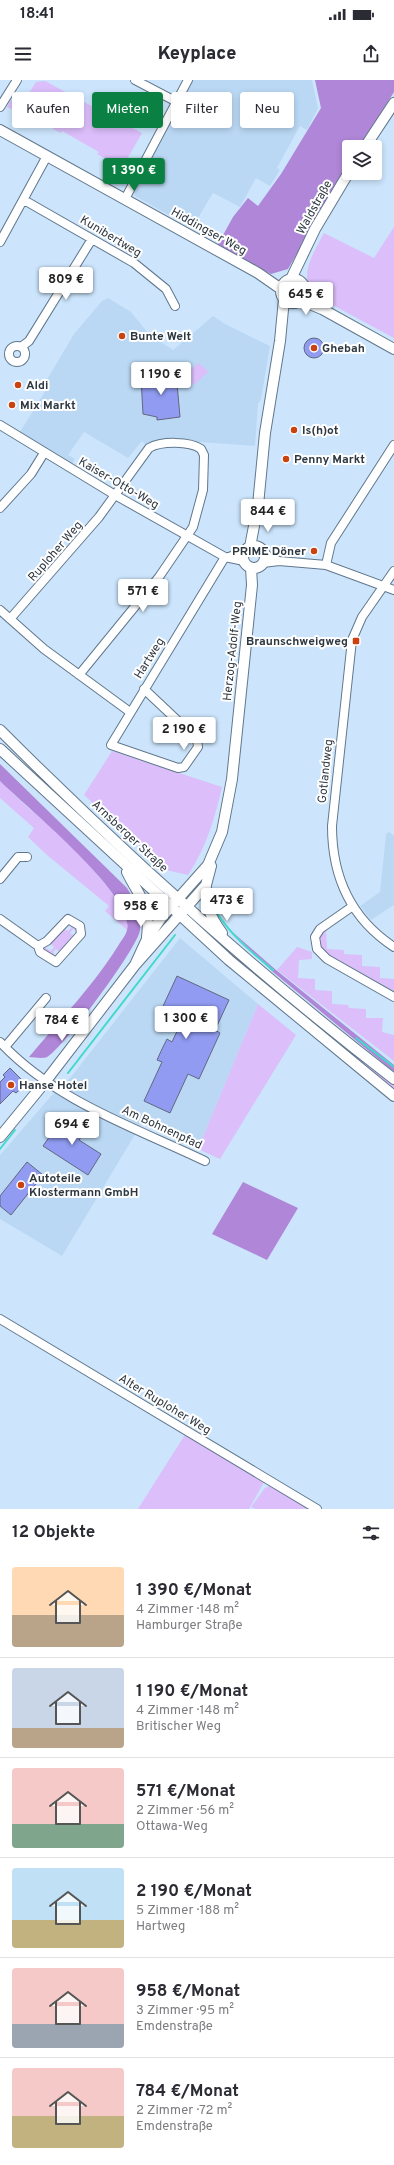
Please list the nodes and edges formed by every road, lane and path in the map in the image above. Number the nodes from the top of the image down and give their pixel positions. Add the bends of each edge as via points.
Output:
1 (17, 80) edge
2 (135, 80) edge
3 (188, 80) edge
4 (182, 92) edge
5 (171, 99) edge
6 (394, 103) edge
7 (0, 107) edge
8 (171, 113) edge
9 (0, 130) edge
10 (370, 140) edge
11 (47, 156) junction
12 (344, 180) edge
13 (125, 199) junction
14 (24, 200) junction
15 (1, 237) edge
16 (92, 239) junction
17 (289, 283) junction
18 (295, 299) junction
19 (174, 306) dead end
20 (21, 347) dead end
21 (394, 349) edge
22 (0, 425) edge
23 (394, 445) edge
24 (44, 453) junction
25 (115, 495) junction
26 (0, 508) edge
27 (188, 536) junction
28 (227, 557) junction
29 (254, 557) junction
30 (326, 565) junction
31 (394, 571) edge
32 (384, 586) junction
33 (394, 590) edge
34 (0, 610) edge
35 (10, 619) junction
36 (79, 675) junction
37 (144, 689) junction
38 (130, 712) junction
39 (0, 730) edge
40 (0, 749) edge
41 (27, 857) dead end
42 (212, 860) junction
43 (124, 865) junction
44 (0, 879) edge
45 (206, 885) junction
46 (182, 903) junction
47 (353, 906) junction
48 (174, 911) junction
49 (0, 919) edge
50 (147, 939) junction
51 (38, 946) junction
52 (394, 946) edge
53 (235, 951) junction
54 (135, 965) junction
55 (394, 997) edge
56 (46, 998) dead end
57 (2, 1045) edge
58 (394, 1079) edge
59 (45, 1082) junction
60 (394, 1096) edge
61 (0, 1137) edge
62 (205, 1161) dead end
63 (0, 1319) edge
64 (317, 1509) edge

1 - 7 street
2 - 5 street
3 - 4 street
6 - 10 main road
8 - 13 street
9 - 11 main road, Hiddingser Weg
11 - 13 main road, Hiddingser Weg
11 - 14 street
12 - 17 main road, Waldstraße
13 - 17 main road, Hiddingser Weg via 258,273
14 - 15 street
14 - 16 street, Kunibertweg
16 - 19 street, Kunibertweg via 139,267 166,289
16 - 20 street via 29,342
17 - 18 main road
17 - 18 main road
18 - 21 main road via 322,309
18 - 29 main road, Herzog-Adolf-Weg via 282,311 282,327 265,433 255,521
22 - 24 street, Kaiser-Otto-Weg
23 - 30 street via 331,543
24 - 25 street, Kaiser-Otto-Weg
24 - 26 street via 31,474
25 - 27 street, Kaiser-Otto-Weg
25 - 27 street, Ruploher Weg via 149,448 162,445 197,446 204,455 204,490 197,519
25 - 35 street, Ruploher Weg via 81,539
27 - 28 street, Kaiser-Otto-Weg
27 - 36 street via 159,577
28 - 29 street
28 - 37 street, Hartweg
29 - 30 street
29 - 42 main road, Herzog-Adolf-Weg via 232,779 222,832
30 - 32 street
31 - 32 street
32 - 33 street
32 - 47 street, Gotlandweg via 362,617 352,640 332,826 336,869
34 - 35 street
35 - 36 street
36 - 38 street
37 - 38 street, Hartweg
37 - 38 street, Hartweg via 197,739 198,747 186,765 178,768 111,745
39 - 46 main road, Arnsberger Straße
40 - 43 main road, Arnsberger Straße
41 - 44 street via 18,857
42 - 45 main road, Herzog-Adolf-Weg
42 - 46 main road, Herzog-Adolf-Weg
43 - 48 main road, Arnsberger Straße
43 - 50 main road via 147,908
45 - 46 main road, Herzog-Adolf-Weg
45 - 53 main road via 209,912
46 - 48 main road, Herzog-Adolf-Weg
46 - 53 main road, Arnsberger Straße
47 - 52 street, Gotlandweg via 379,936
47 - 55 street via 320,929 315,937 317,948 326,959
48 - 50 main road
48 - 54 main road
48 - 60 main road, Arnsberger Straße via 235,965
49 - 51 street
50 - 54 main road
51 - 51 street via 47,941 68,919 80,926 81,934 56,962 40,952
53 - 58 main road, Arnsberger Straße
54 - 59 main road
56 - 57 street
57 - 59 street, Am Bohnenpfad
59 - 61 main road
59 - 62 street, Am Bohnenpfad via 84,1105
63 - 64 street, Alter Ruploher Weg

